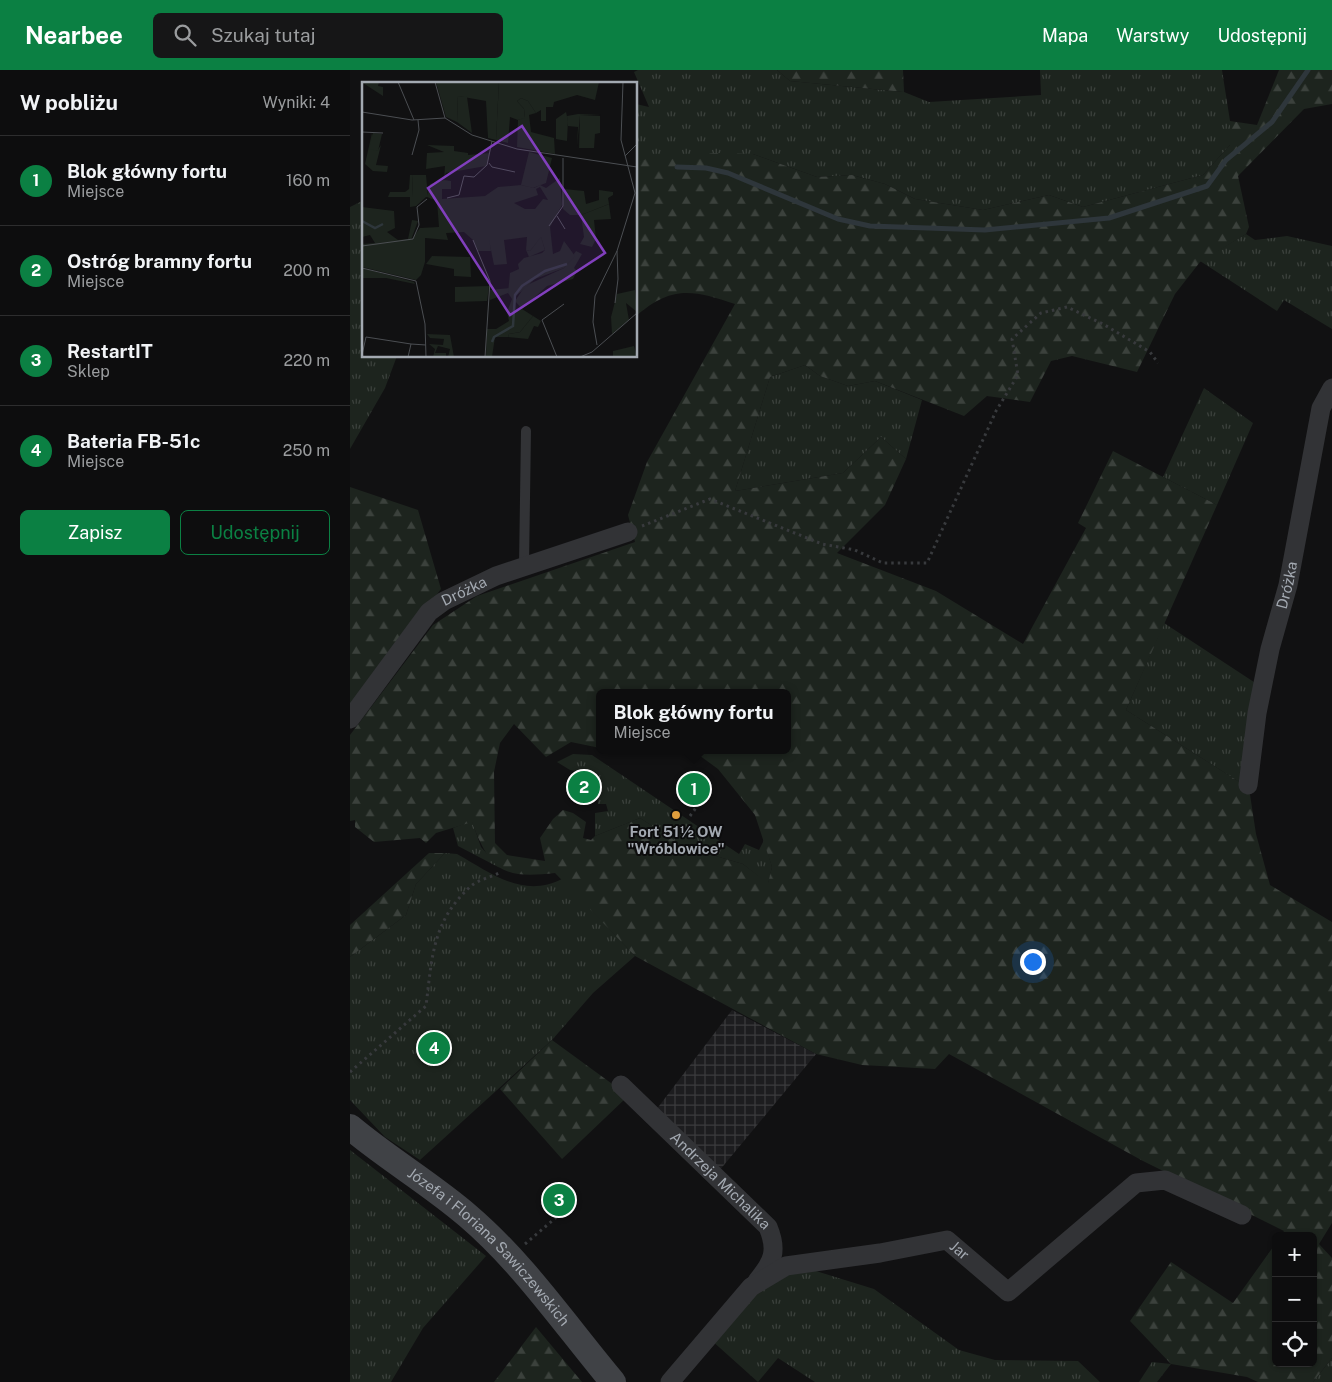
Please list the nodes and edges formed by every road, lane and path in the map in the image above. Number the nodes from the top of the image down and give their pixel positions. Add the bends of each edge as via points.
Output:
1 (1158, 363) dead end
2 (1332, 388) edge
3 (526, 432) dead end
4 (628, 532) joint
5 (524, 566) junction
6 (350, 719) edge
7 (1248, 785) dead end
8 (698, 805) dead end
9 (690, 816) dead end
10 (500, 873) dead end
11 (350, 1072) edge
12 (621, 1086) dead end
13 (350, 1127) edge
14 (559, 1215) dead end
15 (1242, 1215) dead end
16 (519, 1249) dead end
17 (751, 1287) junction
18 (613, 1382) edge
19 (670, 1382) edge

1 - 4 path via 1150,352 1068,307 1041,313 1012,339 1018,375 996,411 928,564 883,563 855,550 822,544 710,499
2 - 7 street, Dróżka via 1321,408 1288,585 1270,649
3 - 5 lane
4 - 5 street, Dróżka
5 - 6 street, Dróżka via 444,601 429,612
8 - 9 path
10 - 11 path via 472,885 448,913 435,941 426,1006
12 - 17 street, Andrzeja Michalika via 768,1227 775,1243 770,1267
13 - 18 street, Józefa i Floriana Sawiczewskich via 374,1148 444,1197 496,1243
14 - 16 path
15 - 17 street, Jar via 1165,1180 1150,1180 1136,1183 1008,1292 947,1240 786,1266
17 - 19 street, Jar

